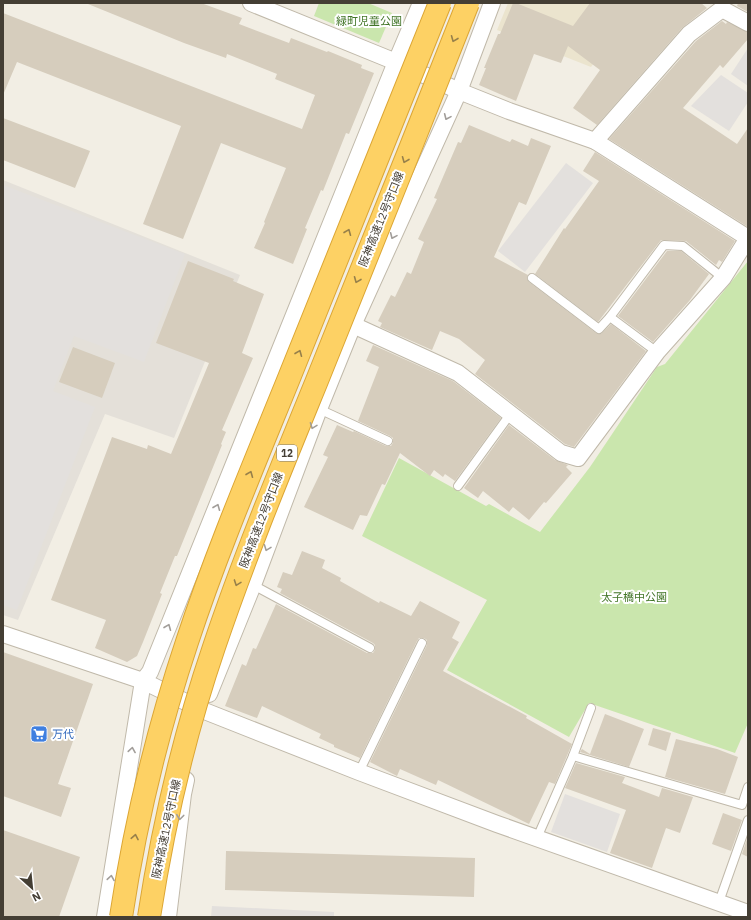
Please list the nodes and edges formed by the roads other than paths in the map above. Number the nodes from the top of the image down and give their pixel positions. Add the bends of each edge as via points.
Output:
1 (251, 3) edge
2 (421, 3) edge
3 (440, 3) edge
4 (468, 3) edge
5 (492, 3) edge
6 (748, 23) edge
7 (396, 62) junction
8 (459, 91) junction
9 (595, 141) junction
10 (748, 238) edge
11 (532, 278) dead end
12 (723, 278) junction
13 (610, 318) junction
14 (353, 325) junction
15 (657, 352) junction
16 (319, 409) junction
17 (511, 414) junction
18 (388, 441) dead end
19 (458, 486) dead end
20 (253, 585) junction
21 (3, 634) edge
22 (422, 643) dead end
23 (370, 648) dead end
24 (143, 681) junction
25 (591, 708) dead end
26 (202, 710) junction
27 (573, 756) junction
28 (359, 772) junction
29 (748, 787) edge
30 (745, 806) edge
31 (748, 820) edge
32 (537, 838) junction
33 (719, 902) junction
34 (748, 913) edge
35 (105, 917) edge
36 (122, 917) edge
37 (149, 917) edge
38 (168, 917) edge

1 - 7 street
2 - 7 street
36 -> 3 highway, bridge via 150,768 187,642 225,536
4 -> 37 highway, 阪神高速12号守口線 / 12, bridge via 253,538 214,648 176,781 158,861
5 - 8 street
6 - 9 street via 722,8 689,34
7 - 8 street
24 -> 7 street via 153,665
8 - 9 street
8 -> 14 street
9 - 10 street
10 - 12 street
11 - 13 lane via 600,329
12 - 13 lane via 682,246 664,245
12 - 15 street
13 - 15 lane
14 - 16 street
14 - 17 street via 458,373
15 - 17 street via 578,458 562,452
16 - 18 lane
16 -> 20 street
17 - 19 lane
20 - 23 lane
20 - 26 street
21 - 24 street
22 - 28 lane
24 - 26 street
35 -> 24 street
25 - 27 lane
26 - 28 street
26 -> 38 street via 183,794
27 - 30 lane
27 - 32 lane
28 - 32 street
29 - 30 lane
31 - 33 lane
32 - 33 street
33 - 34 street

